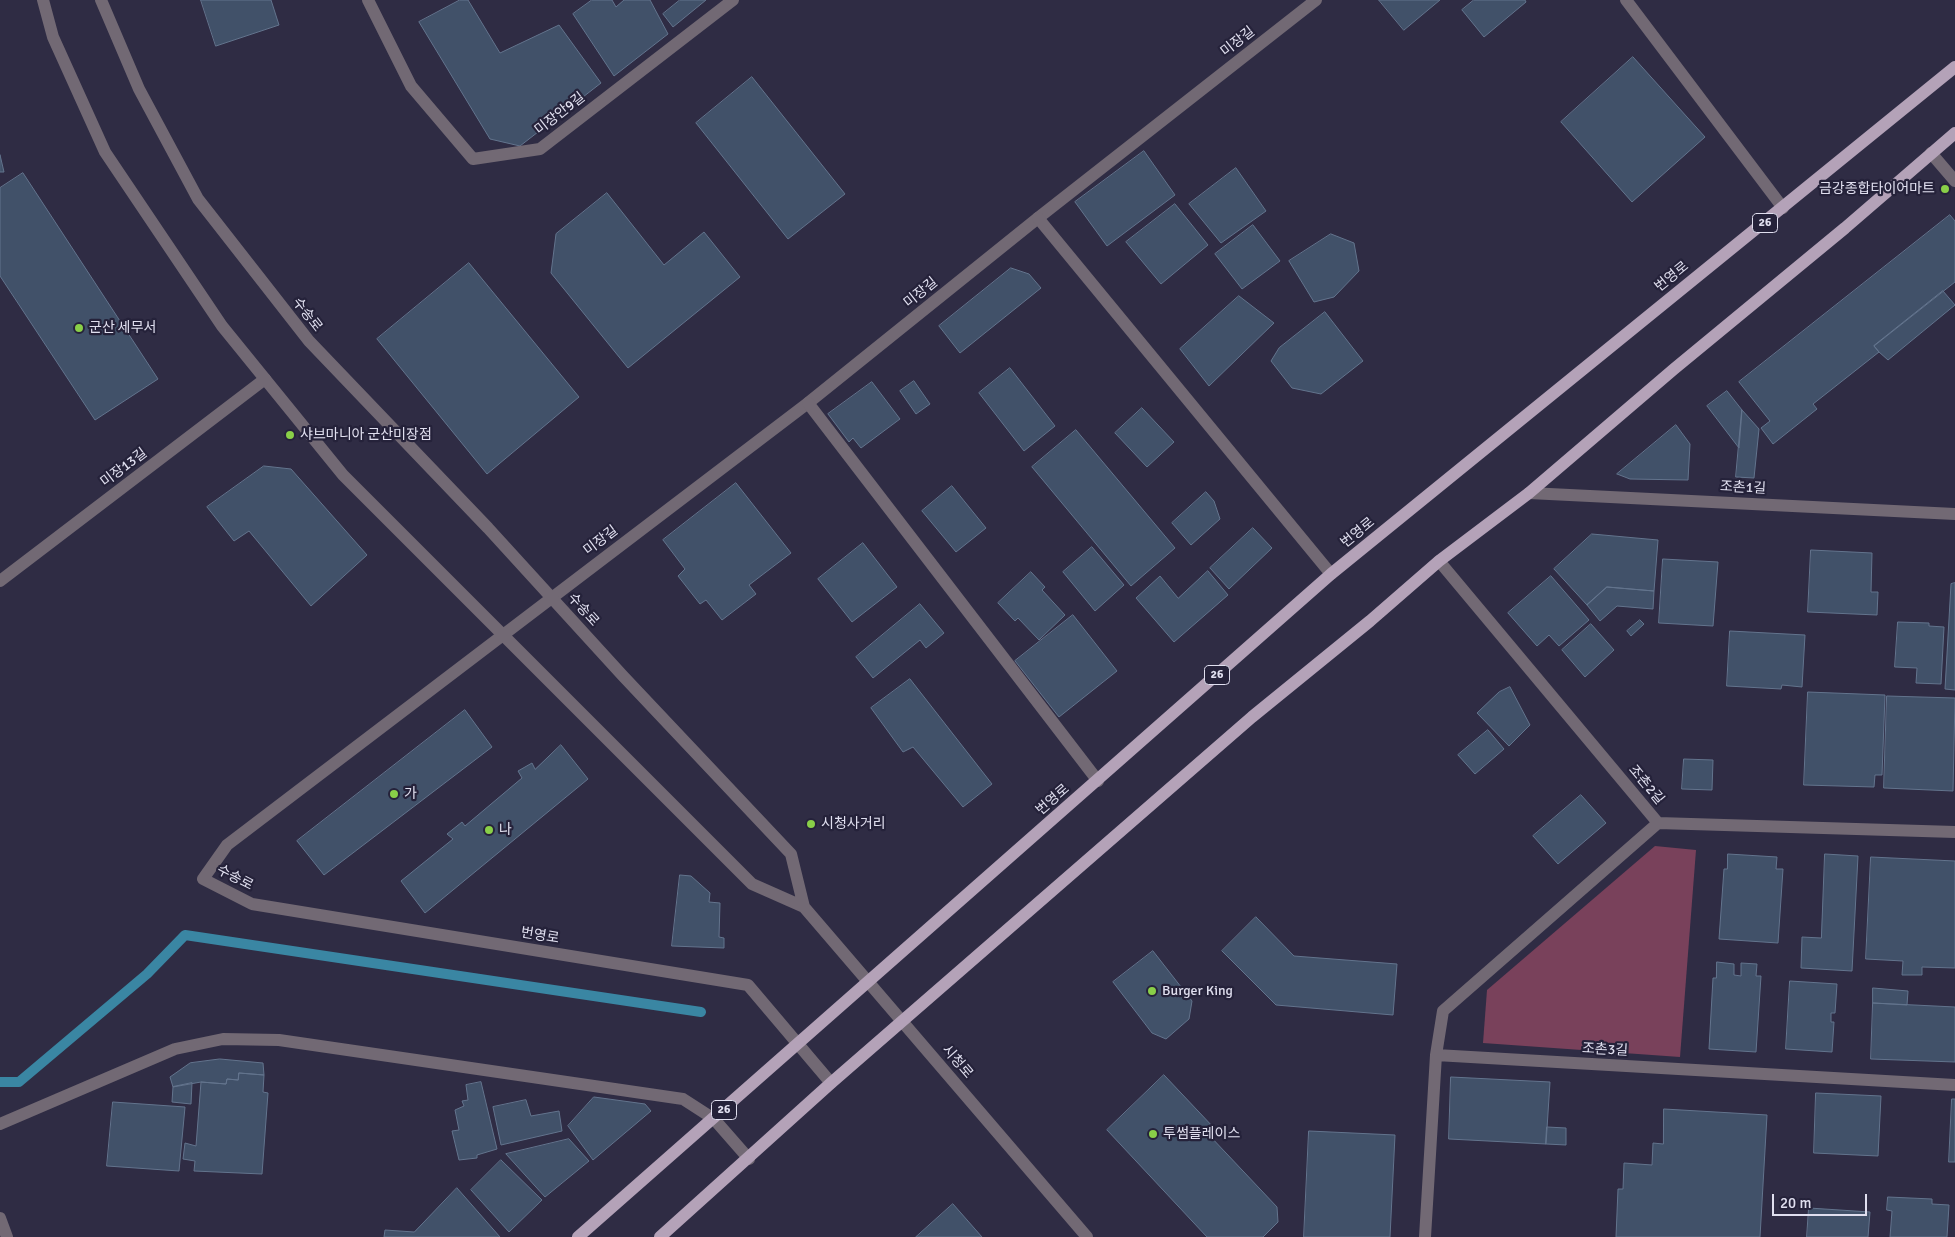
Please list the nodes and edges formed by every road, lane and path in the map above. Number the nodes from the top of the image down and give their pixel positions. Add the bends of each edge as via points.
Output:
1 (43, 0) edge
2 (101, 0) edge
3 (368, 0) edge
4 (733, 0) edge
5 (1316, 0) edge
6 (1626, 0) edge
7 (1955, 67) edge
8 (1955, 133) edge
9 (1931, 153) junction
10 (1955, 181) edge
11 (1782, 208) junction
12 (1038, 218) junction
13 (266, 379) junction
14 (808, 403) junction
15 (1530, 492) junction
16 (1955, 514) edge
17 (1439, 561) junction
18 (1330, 574) junction
19 (0, 581) edge
20 (552, 598) junction
21 (541, 606) joint
22 (503, 635) junction
23 (1098, 781) junction
24 (1658, 823) junction
25 (1955, 832) edge
26 (252, 904) joint
27 (804, 907) junction
28 (868, 981) junction
29 (903, 1022) junction
30 (798, 1043) junction
31 (1436, 1055) junction
32 (831, 1083) junction
33 (1955, 1086) edge
34 (714, 1119) junction
35 (0, 1124) edge
36 (749, 1159) junction
37 (0, 1218) edge
38 (7, 1237) edge
39 (578, 1237) edge
40 (660, 1237) edge
41 (1087, 1237) edge
42 (1425, 1237) edge

1 - 13 street via 53,37 105,152 222,326
2 - 20 street, 수송로 via 139,89 198,199 309,341
3 - 4 street, 미장안9길 via 411,86 473,159 540,149
5 - 12 street, 미장길
6 - 11 street
7 - 11 main road, 번영로 / 26
8 - 9 main road
9 - 10 street
9 - 15 main road
11 - 18 main road, 번영로 / 26
12 - 14 street, 미장길
12 - 18 street
13 - 19 street, 미장13길
13 - 22 street via 343,475
14 - 20 street, 미장길
14 - 23 street
15 - 16 street, 조촌1길
15 - 17 main road
17 - 24 street, 조촌2길
17 - 29 main road via 1252,717
18 - 23 main road, 번영로 / 26
20 - 21 street, 미장길
20 - 27 street, 수송로 via 791,854
21 - 22 street, 수송로
22 - 26 street, 수송로 via 227,845 203,879
22 - 27 street via 752,884
23 - 28 main road, 번영로 / 26
24 - 25 street, 조촌2길
24 - 31 street via 1443,1011
26 - 30 street, 번영로 via 748,985
27 - 28 street, 시청로
28 - 29 street, 시청로
28 - 30 main road, 번영로 / 26
29 - 32 main road
29 - 41 street, 시청로
30 - 32 street, 번영로
30 - 34 main road, 번영로 / 26
31 - 33 street, 조촌3길
31 - 42 street
32 - 36 main road
34 - 35 street via 682,1099 659,1094 279,1040 222,1038 175,1049
34 - 36 street
34 - 39 main road, 번영로 / 26
36 - 40 main road
37 - 38 street

